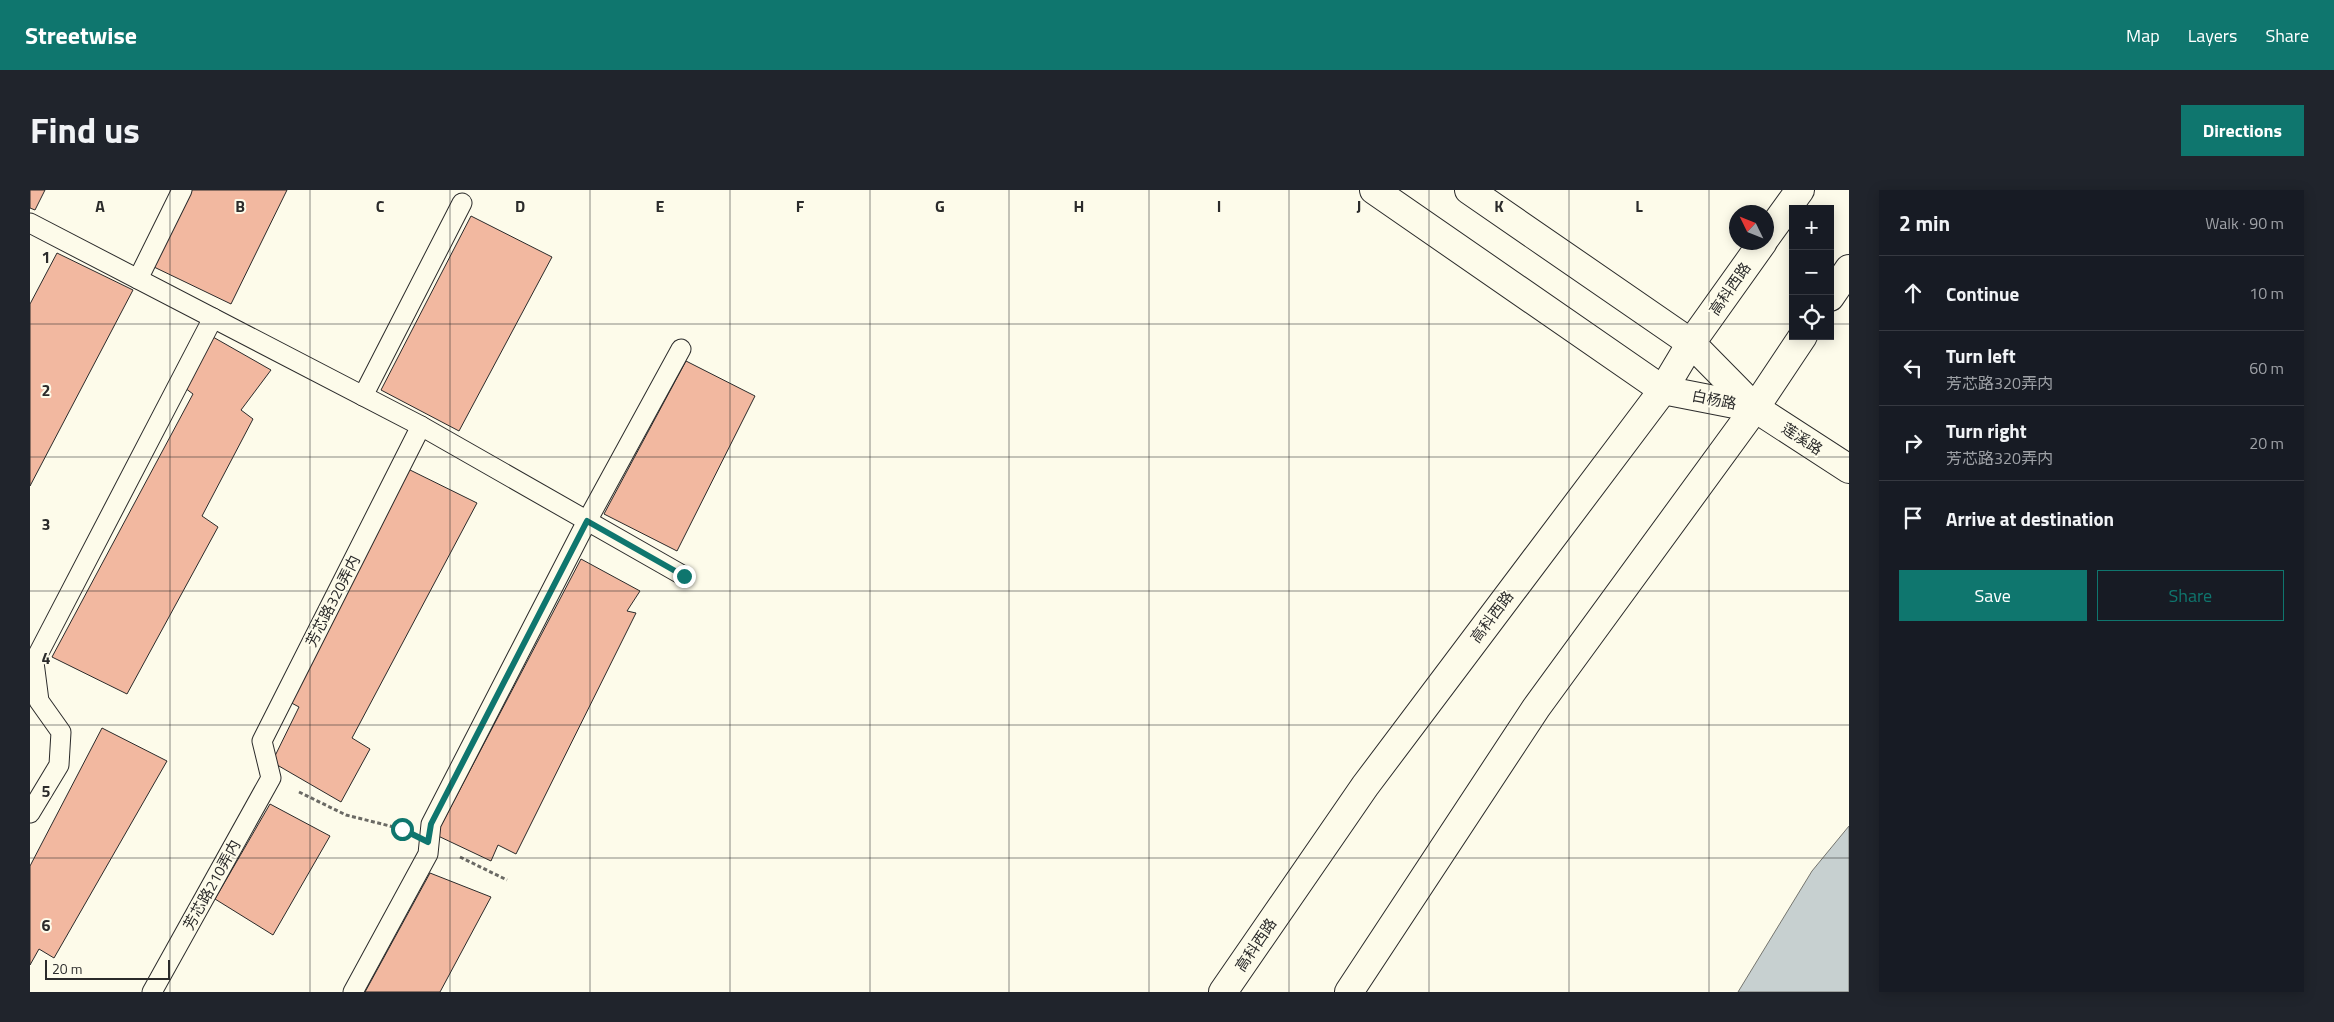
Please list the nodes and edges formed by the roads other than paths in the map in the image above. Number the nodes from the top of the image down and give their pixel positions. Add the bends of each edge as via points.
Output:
1 (182, 190) edge
2 (1374, 190) edge
3 (1469, 190) edge
4 (1800, 190) edge
5 (462, 202) dead end
6 (30, 223) edge
7 (1774, 226) edge
8 (1757, 250) edge
9 (1849, 269) edge
10 (138, 279) junction
11 (1831, 295) edge
12 (213, 318) junction
13 (1800, 340) edge
14 (1691, 343) junction
15 (681, 349) dead end
16 (1663, 390) junction
17 (363, 396) junction
18 (1755, 408) junction
19 (421, 426) junction
20 (1849, 469) edge
21 (587, 521) junction
22 (684, 576) dead end
23 (272, 778) joint
24 (30, 813) edge
25 (152, 992) edge
26 (353, 992) edge
27 (1223, 992) edge
28 (1349, 992) edge

1 - 10 lane
2 - 16 main road, 白杨路
3 - 14 main road, 白杨路
4 - 7 main road
5 - 17 lane
6 - 10 lane
8 - 14 main road, 高科西路
9 - 11 main road
10 - 12 lane
12 - 17 lane
12 - 24 lane via 34,662 39,701 60,732 59,765
13 - 18 main road
14 - 16 main road, 高科西路
14 - 18 main road, 白杨路
15 - 21 lane
16 - 18 main road, 白杨路
16 - 27 main road, 高科西路 via 1365,786
17 - 19 lane
18 - 20 main road, 莲溪路
18 - 28 main road via 1536,708
19 - 21 lane
19 - 23 lane, 芳芯路320弄内 via 262,741
21 - 22 lane
21 - 26 lane via 431,824 428,848
23 - 25 lane, 芳芯路210弄内

